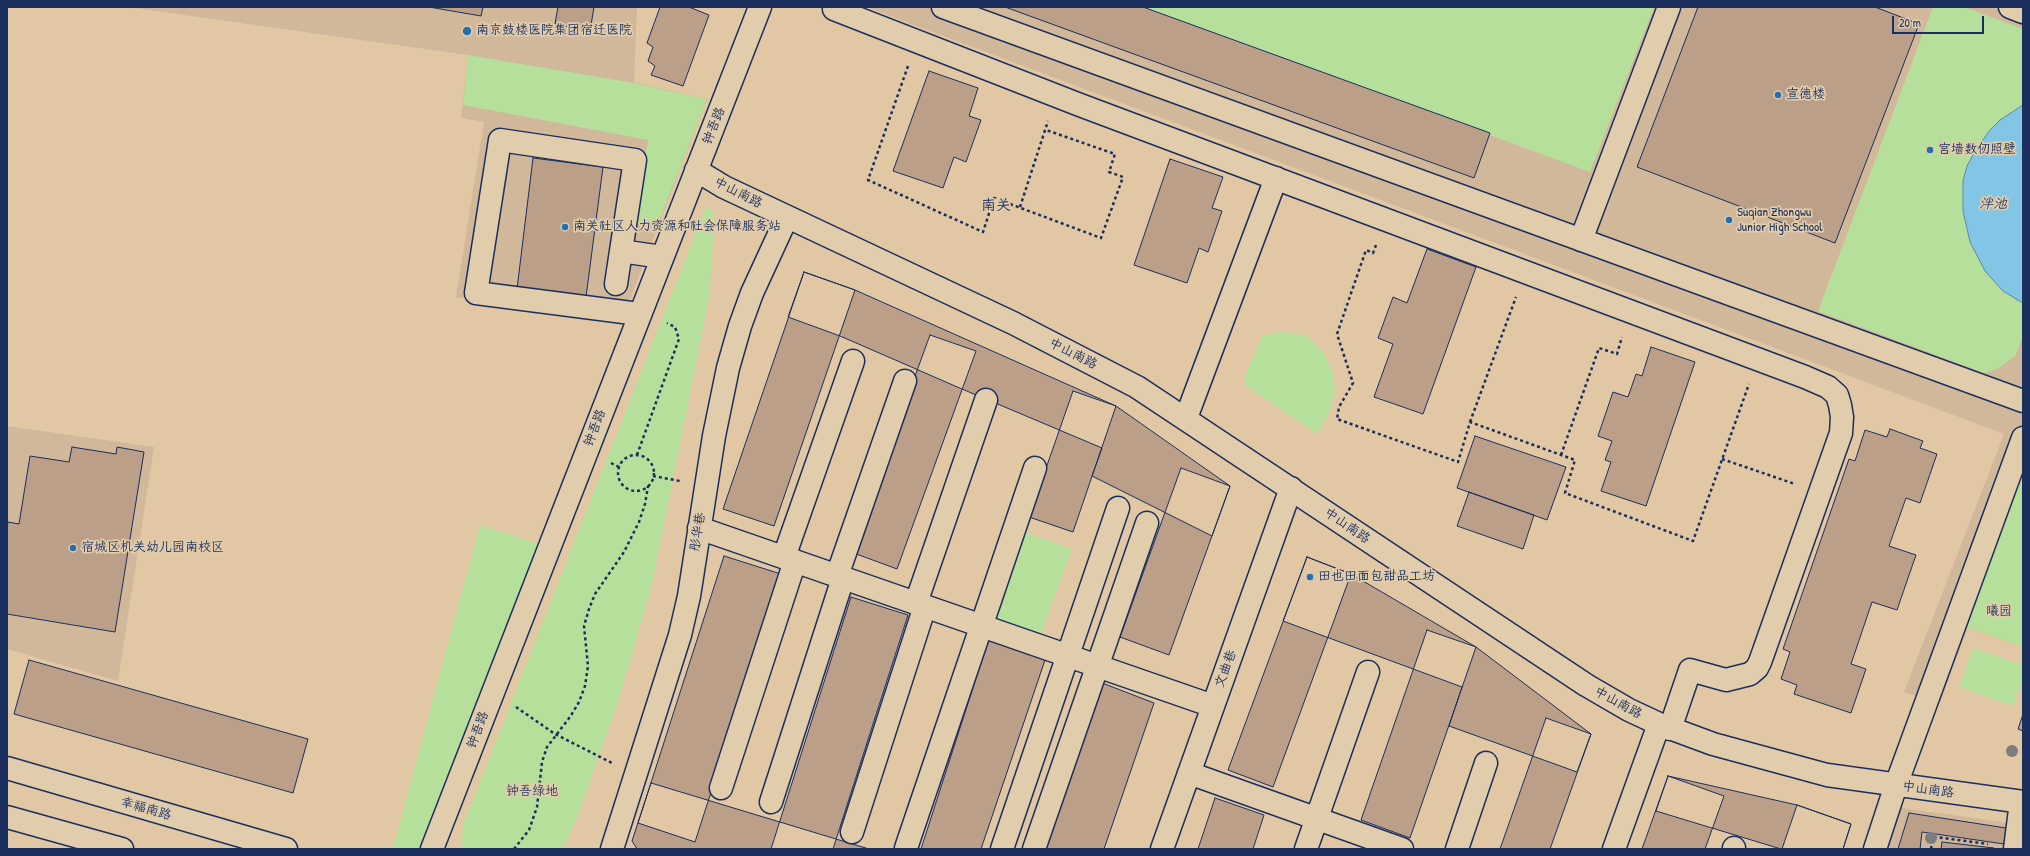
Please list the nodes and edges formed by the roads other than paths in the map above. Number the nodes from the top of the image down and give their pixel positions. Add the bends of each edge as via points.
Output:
1 (760, 7) edge
2 (943, 7) edge
3 (1669, 7) edge
4 (2010, 7) edge
5 (834, 9) dead end
6 (2023, 12) edge
7 (696, 170) junction
8 (1276, 178) junction
9 (787, 217) junction
10 (1581, 240) junction
11 (621, 251) junction
12 (662, 257) junction
13 (616, 284) dead end
14 (640, 314) junction
15 (853, 361) dead end
16 (905, 381) dead end
17 (986, 400) dead end
18 (2023, 401) edge
19 (1186, 418) junction
20 (2023, 438) edge
21 (1035, 468) dead end
22 (1291, 488) junction
23 (1118, 508) dead end
24 (1147, 523) dead end
25 (698, 528) junction
26 (789, 559) junction
27 (840, 577) junction
28 (920, 605) junction
29 (982, 626) junction
30 (1067, 656) junction
31 (1096, 666) junction
32 (1368, 672) dead end
33 (1213, 706) junction
34 (1665, 727) junction
35 (1486, 763) dead end
36 (7, 768) edge
37 (1189, 773) junction
38 (1896, 785) junction
39 (721, 788) dead end
40 (770, 802) dead end
41 (2022, 802) edge
42 (7, 817) edge
43 (1317, 819) junction
44 (852, 832) dead end
45 (906, 848) edge
46 (122, 849) edge
47 (286, 849) edge
48 (432, 849) edge
49 (612, 849) edge
50 (1002, 849) edge
51 (1034, 849) edge
52 (1162, 849) edge
53 (1306, 849) edge
54 (1402, 849) edge
55 (1457, 849) edge
56 (1614, 849) edge
57 (1875, 849) edge
58 (2015, 849) edge

1 - 7 street, 钟吾路
2 - 10 street
3 - 10 street
4 - 6 street
5 - 8 street
7 - 9 street, 中山南路 via 724,187
7 - 12 street, 钟吾路
8 - 19 street
8 - 34 street via 1758,359 1828,387 1837,395 1842,417 1841,433 1757,668 1745,676 1726,680 1690,670
9 - 19 street, 中山南路 via 1013,323 1137,387
9 - 25 street, 彤华巷 via 752,293 738,333 728,368
10 - 18 street
11 - 12 street
11 - 13 street
11 - 14 street via 635,160 500,140 476,293
12 - 14 street, 钟吾路
14 - 48 street, 钟吾路
15 - 26 street
16 - 27 street
17 - 28 street
19 - 22 street, 中山南路
20 - 38 street
21 - 29 street
22 - 33 street, 文曲巷
22 - 34 street, 中山南路 via 1586,685
23 - 30 street
24 - 31 street
25 - 26 street
25 - 49 street, 彤华巷 via 689,596 680,635
26 - 27 street
26 - 39 street
27 - 28 street
27 - 40 street
28 - 29 street
28 - 44 street
29 - 30 street
29 - 45 street
30 - 31 street
30 - 50 street
31 - 33 street
31 - 51 street
32 - 43 street
33 - 37 street, 文曲巷
34 - 38 street, 中山南路 via 1713,744 1827,775
34 - 56 street
35 - 55 street
36 - 47 street, 幸福南路
37 - 43 street
37 - 52 street, 文曲巷
38 - 41 street, 中山南路
38 - 57 street
41 - 58 street
42 - 46 street
43 - 53 street
43 - 54 street

